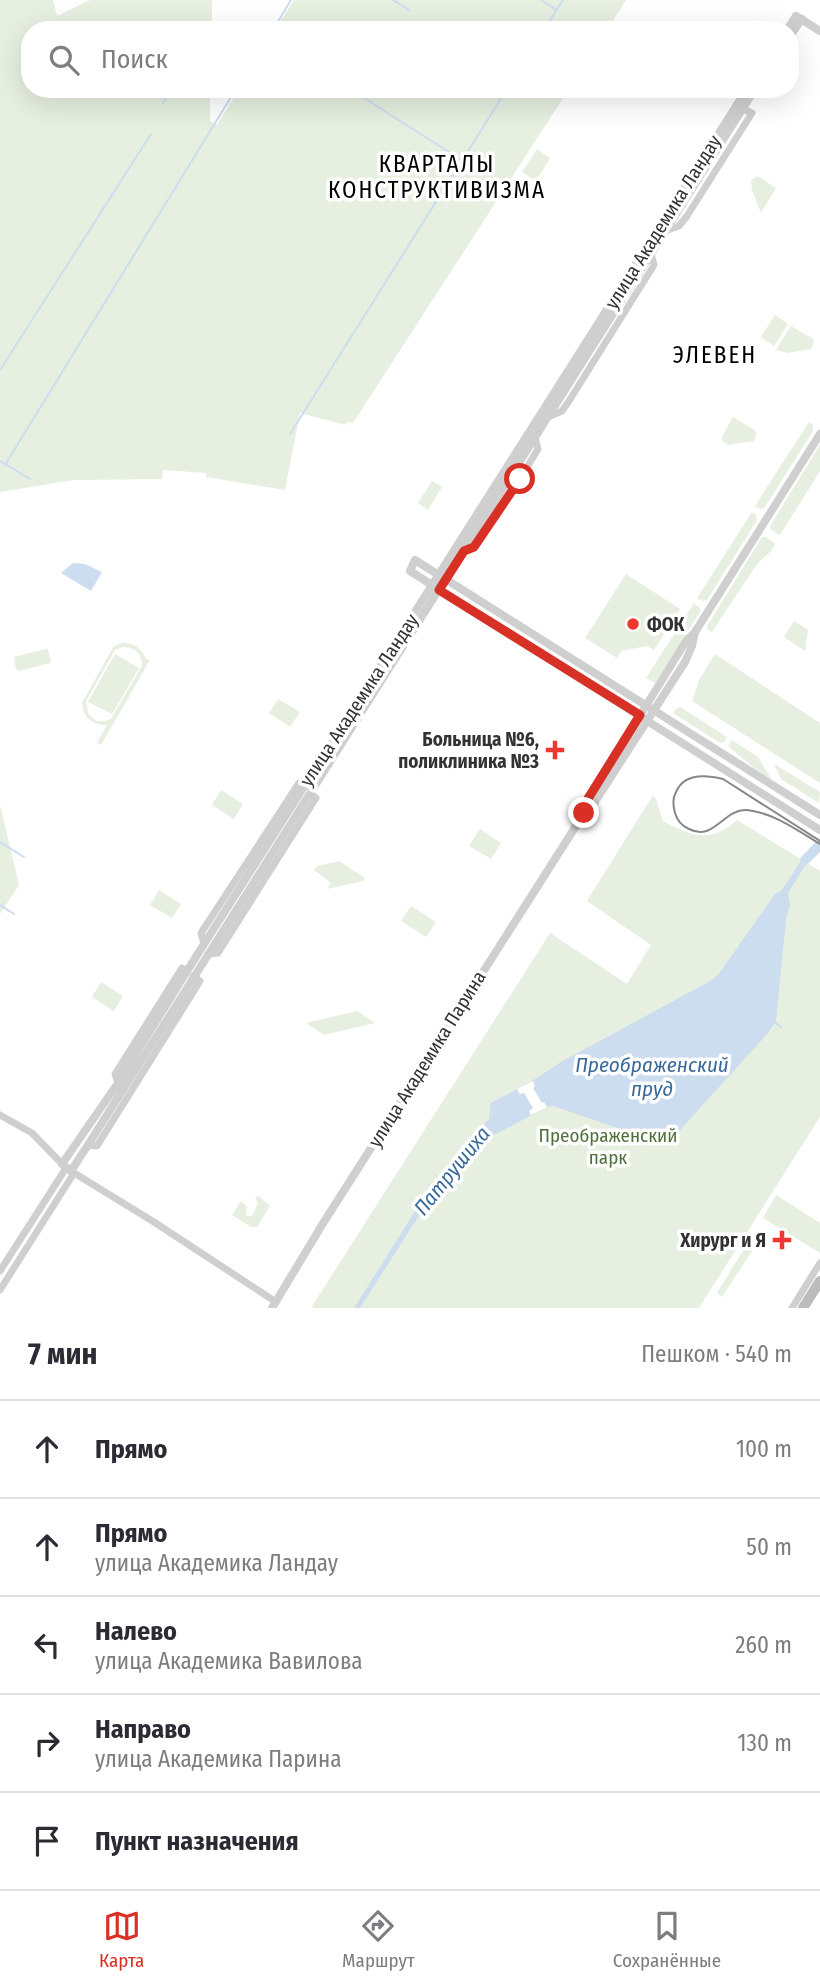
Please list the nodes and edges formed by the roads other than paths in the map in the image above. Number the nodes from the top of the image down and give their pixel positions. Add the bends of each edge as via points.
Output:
1 (799, 18) junction
2 (796, 21) edge
3 (798, 21) edge
4 (820, 31) edge
5 (741, 98) edge
6 (750, 98) edge
7 (820, 434) edge
8 (442, 577) junction
9 (436, 588) junction
10 (651, 707) junction
11 (644, 718) junction
12 (307, 790) junction
13 (820, 815) edge
14 (820, 830) edge
15 (187, 972) junction
16 (118, 1083) junction
17 (0, 1115) edge
18 (68, 1169) junction
19 (820, 1263) edge
20 (0, 1272) edge
21 (820, 1281) edge
22 (0, 1290) edge
23 (274, 1305) edge
24 (792, 1308) edge
25 (803, 1308) edge

1 - 2 street
1 - 3 street
1 - 4 street
5 - 8 street, улица Академика Ландау
6 - 8 street, улица Академика Ландау via 464,551
7 - 10 street, улица Академика Парина via 695,632 685,662
8 - 9 street, улица Академика Ландау
8 - 9 street via 415,560 410,571
8 - 10 street
9 - 11 street
9 - 12 street, улица Академика Ландау
10 - 11 street, улица Академика Парина
10 - 13 street
11 - 14 street
11 - 23 street, улица Академика Парина
12 - 15 street, улица Академика Ландау
12 - 15 street, улица Академика Ландау via 208,954
15 - 16 street, улица Академика Ландау
15 - 16 street via 172,983 115,1074
15 - 18 street, улица Академика Ландау via 88,1145
16 - 18 street, улица Академика Ландау
17 - 18 street via 32,1133
18 - 20 street, улица Академика Ландау
18 - 22 street, улица Академика Ландау
18 - 23 street
19 - 24 street
21 - 25 main road

